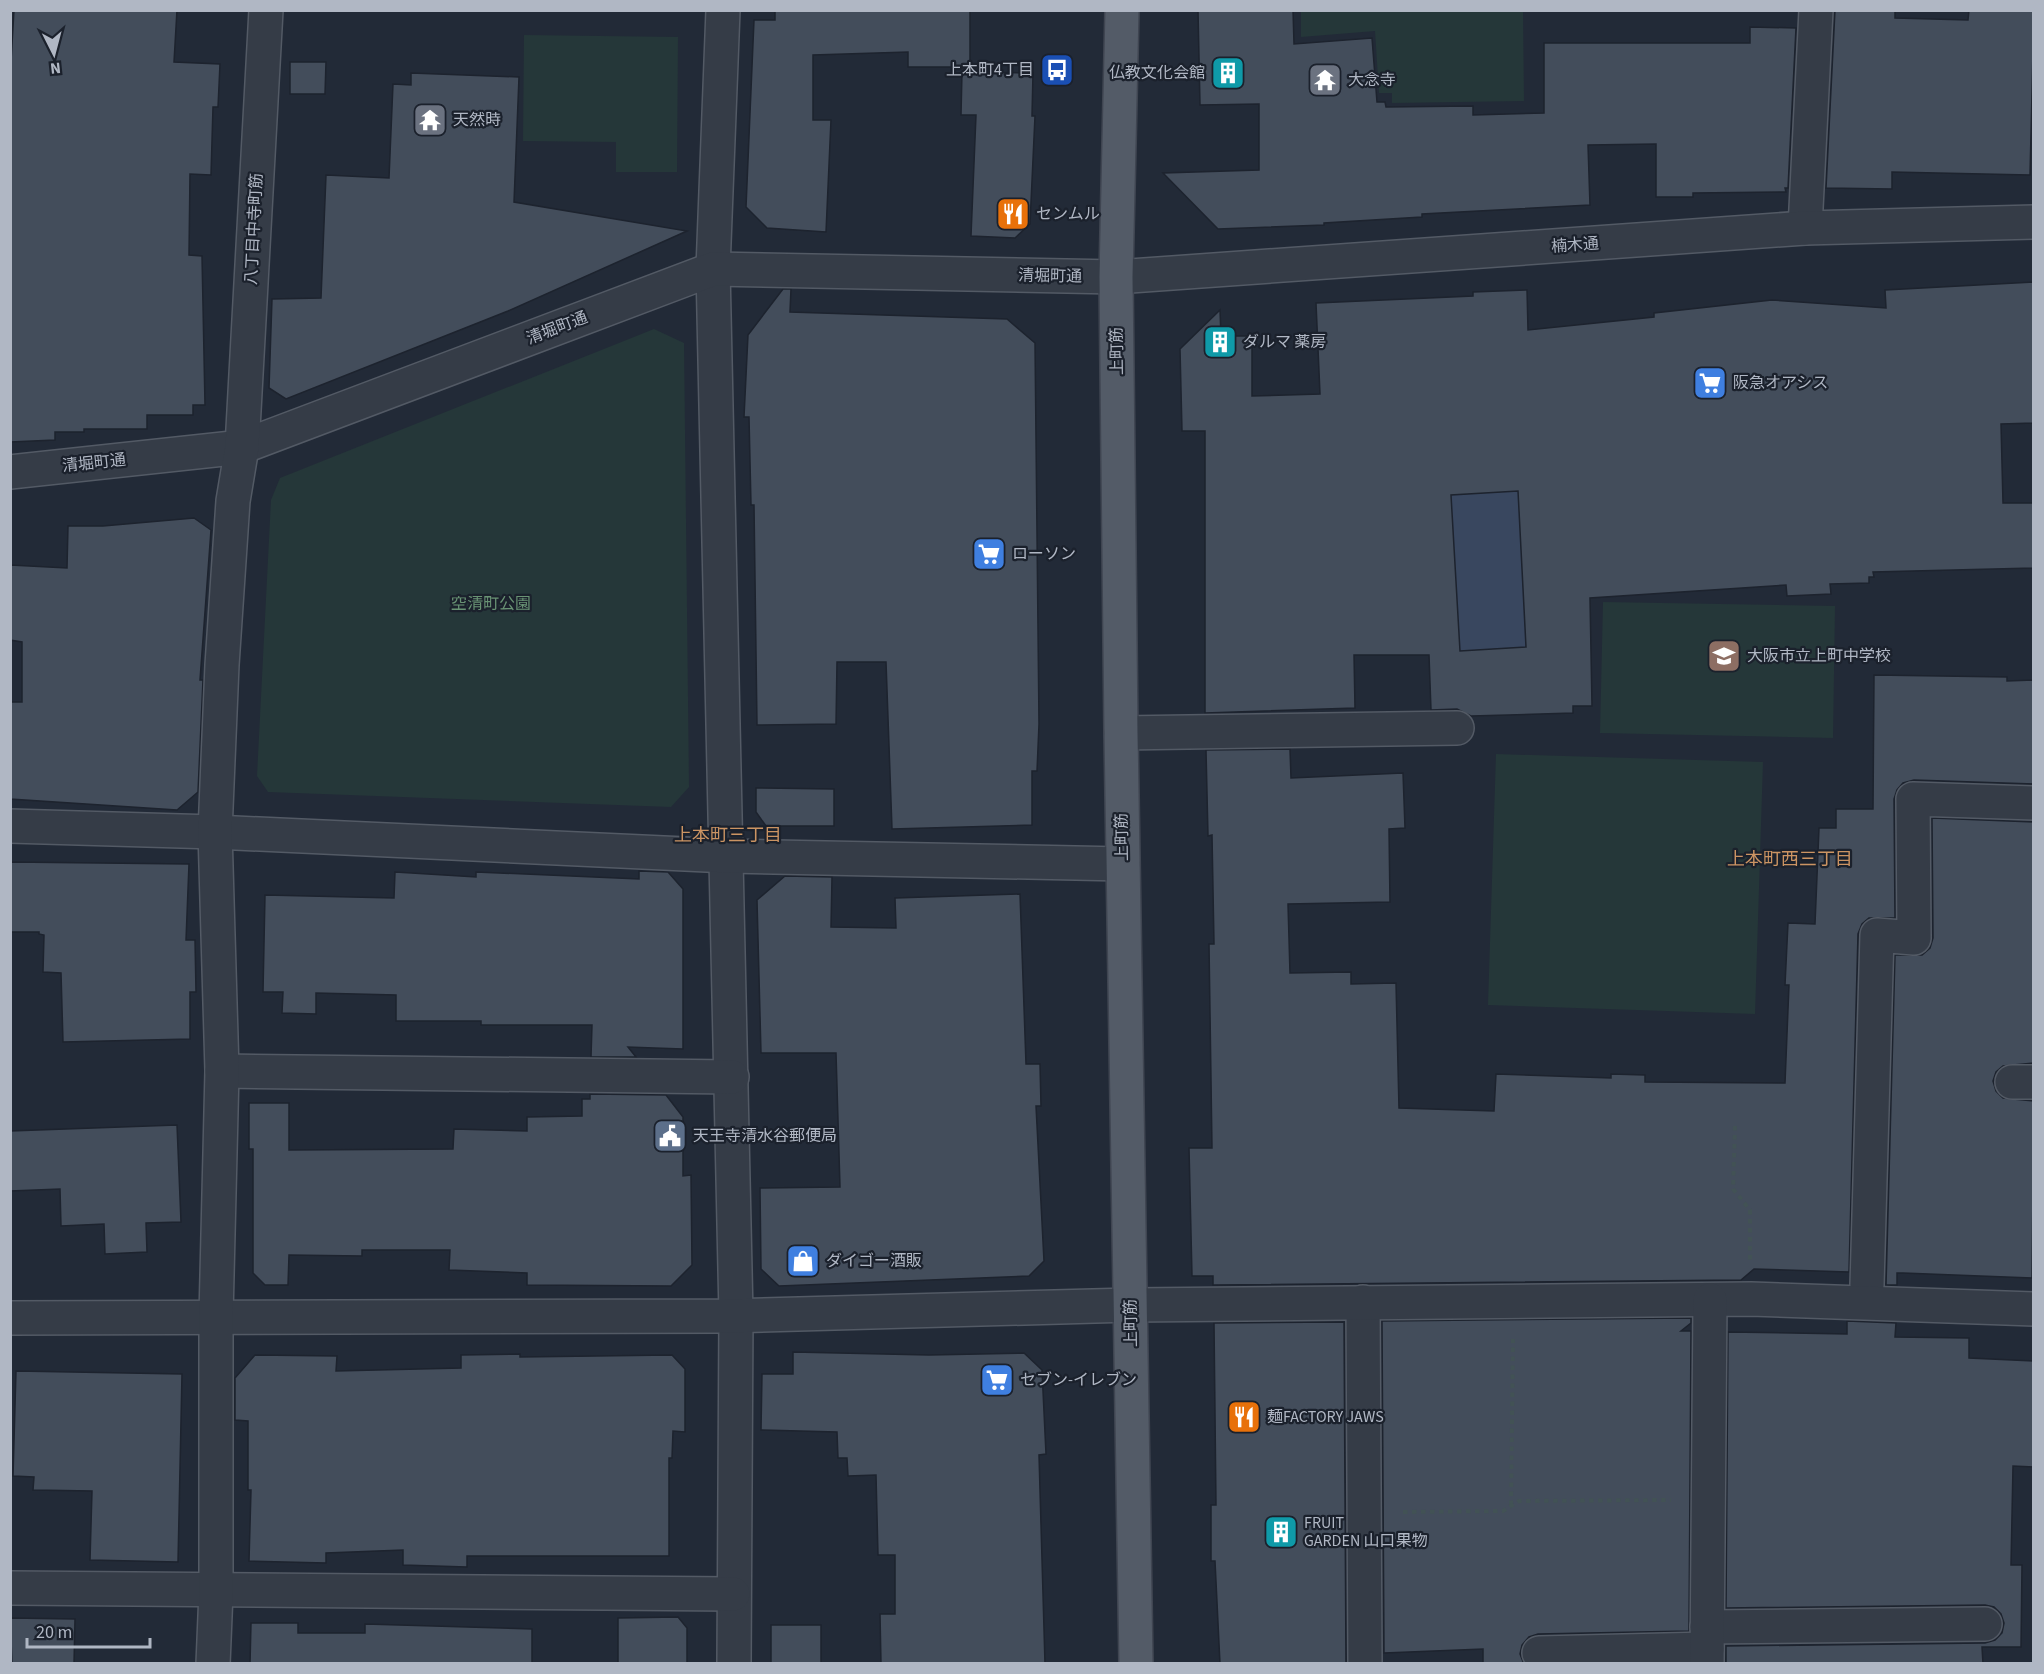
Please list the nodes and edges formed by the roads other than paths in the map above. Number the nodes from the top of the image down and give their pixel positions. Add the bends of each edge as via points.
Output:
1 (266, 10) edge
2 (723, 10) edge
3 (1122, 10) edge
4 (1816, 10) edge
5 (2034, 222) edge
6 (1804, 228) junction
7 (713, 269) junction
8 (1116, 278) junction
9 (242, 447) junction
10 (10, 472) edge
11 (1457, 728) dead end
12 (1120, 733) junction
13 (2034, 803) edge
14 (10, 826) edge
15 (215, 832) junction
16 (728, 856) junction
17 (1123, 864) junction
18 (222, 1071) junction
19 (732, 1077) junction
20 (1867, 1286) dead end
21 (1710, 1300) junction
22 (1363, 1302) junction
23 (1131, 1305) junction
24 (2034, 1309) edge
25 (216, 1316) junction
26 (736, 1316) junction
27 (10, 1318) edge
28 (10, 1588) edge
29 (216, 1592) junction
30 (734, 1594) junction
31 (1984, 1624) dead end
32 (1707, 1646) edge
33 (1539, 1653) dead end
34 (213, 1664) edge
35 (734, 1664) edge
36 (1136, 1664) edge
37 (1365, 1664) edge

1 - 9 street, 八丁目中寺町筋
2 - 7 street
3 - 8 main road, 上町筋
4 - 6 street
5 - 6 street, 楠木通
6 - 8 street, 楠木通
7 - 8 street, 清堀町通
7 - 9 street, 清堀町通
7 - 16 street
8 - 12 main road, 上町筋
9 - 10 street, 清堀町通
9 - 15 street, 八丁目中寺町筋 via 231,524
11 - 12 street
12 - 17 main road, 上町筋
13 - 20 street via 1913,799 1914,938 1877,935
14 - 15 street
15 - 16 street
15 - 18 street, 八丁目中寺町筋
16 - 17 street
16 - 19 street
17 - 23 main road, 上町筋
18 - 19 street
18 - 25 street, 八丁目中寺町筋
19 - 26 street
21 - 22 street
21 - 24 street
21 - 32 street
22 - 23 street
22 - 37 street
23 - 26 street
23 - 36 main road, 上町筋
25 - 26 street
25 - 27 street
25 - 29 street, 八丁目中寺町筋
26 - 30 street
28 - 29 street
29 - 30 street
29 - 34 street, 八丁目中寺町筋
30 - 35 street
31 - 32 street
32 - 33 street

